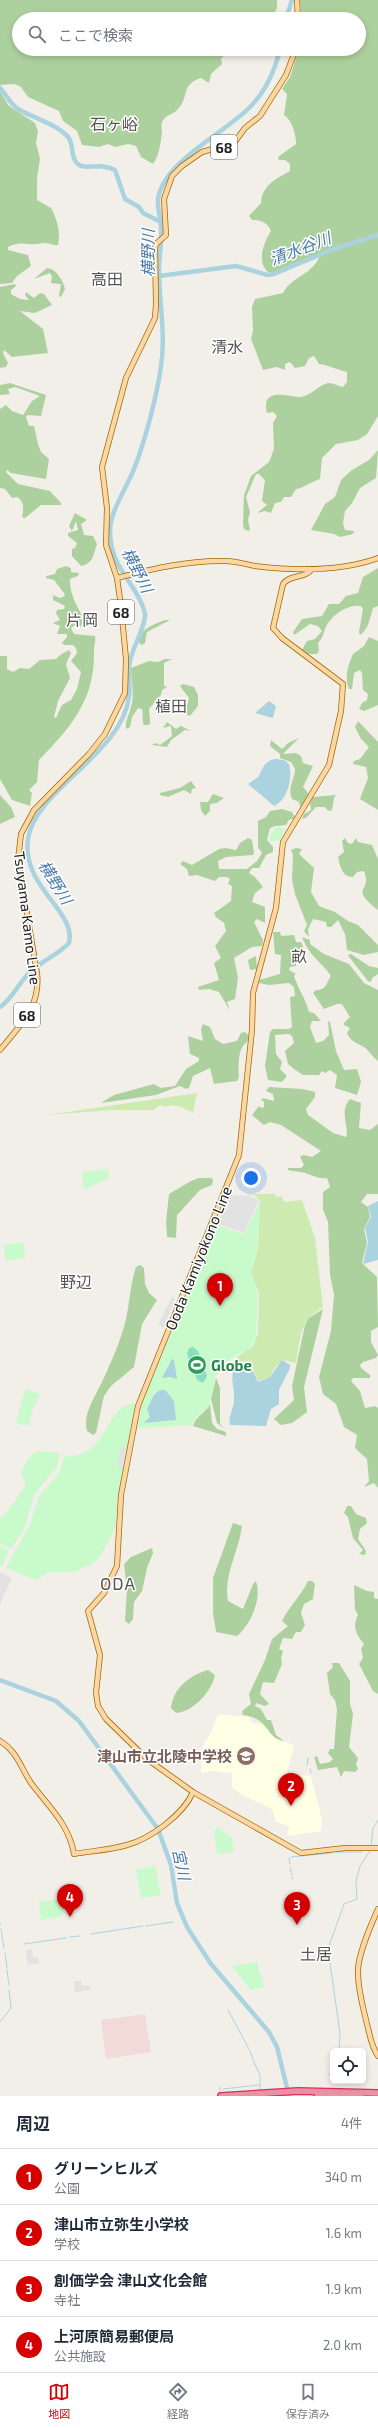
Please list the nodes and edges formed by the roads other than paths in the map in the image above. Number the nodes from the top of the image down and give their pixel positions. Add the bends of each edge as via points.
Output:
1 (297, 0) edge
2 (298, 12) edge
3 (293, 56) edge
4 (378, 558) edge
5 (312, 569) junction
6 (119, 578) junction
7 (0, 1050) edge
8 (0, 1741) edge
9 (193, 1792) junction
10 (378, 1848) edge
11 (378, 1909) edge
12 (378, 2056) edge
13 (346, 2093) edge
14 (378, 2093) edge
15 (266, 2095) edge
16 (223, 2096) edge
17 (361, 2096) edge

1 - 2 main road
3 - 6 main road, Tsuyama Kamo Line / 68 via 286,75 260,116 245,128 234,143 202,152 182,166 172,176 164,199 166,233 155,249 155,318 126,378 115,426 103,462 107,508 106,544
4 - 5 main road via 345,568
5 - 6 main road via 214,561
5 - 9 main road, Ooda Kamiyokono Line via 307,574 287,580 283,584 273,628 282,638 343,684 340,718 329,765 283,840 276,908 253,993 252,1035 239,1155 138,1406 121,1495 117,1566 104,1593 88,1611 100,1655 96,1693 100,1710 147,1759
6 - 7 main road, Tsuyama Kamo Line / 68 via 126,658 123,698 97,745 29,817 19,844 20,874 38,990 34,1005
8 - 9 main road via 14,1752 30,1781 58,1815 70,1837 74,1854 127,1845 148,1835 181,1811
9 - 10 main road via 301,1853 345,1848
11 - 12 main road via 360,1957 358,1973 362,1993 360,2001
13 - 14 highway
13 - 15 highway
13 - 17 highway
15 - 16 highway

